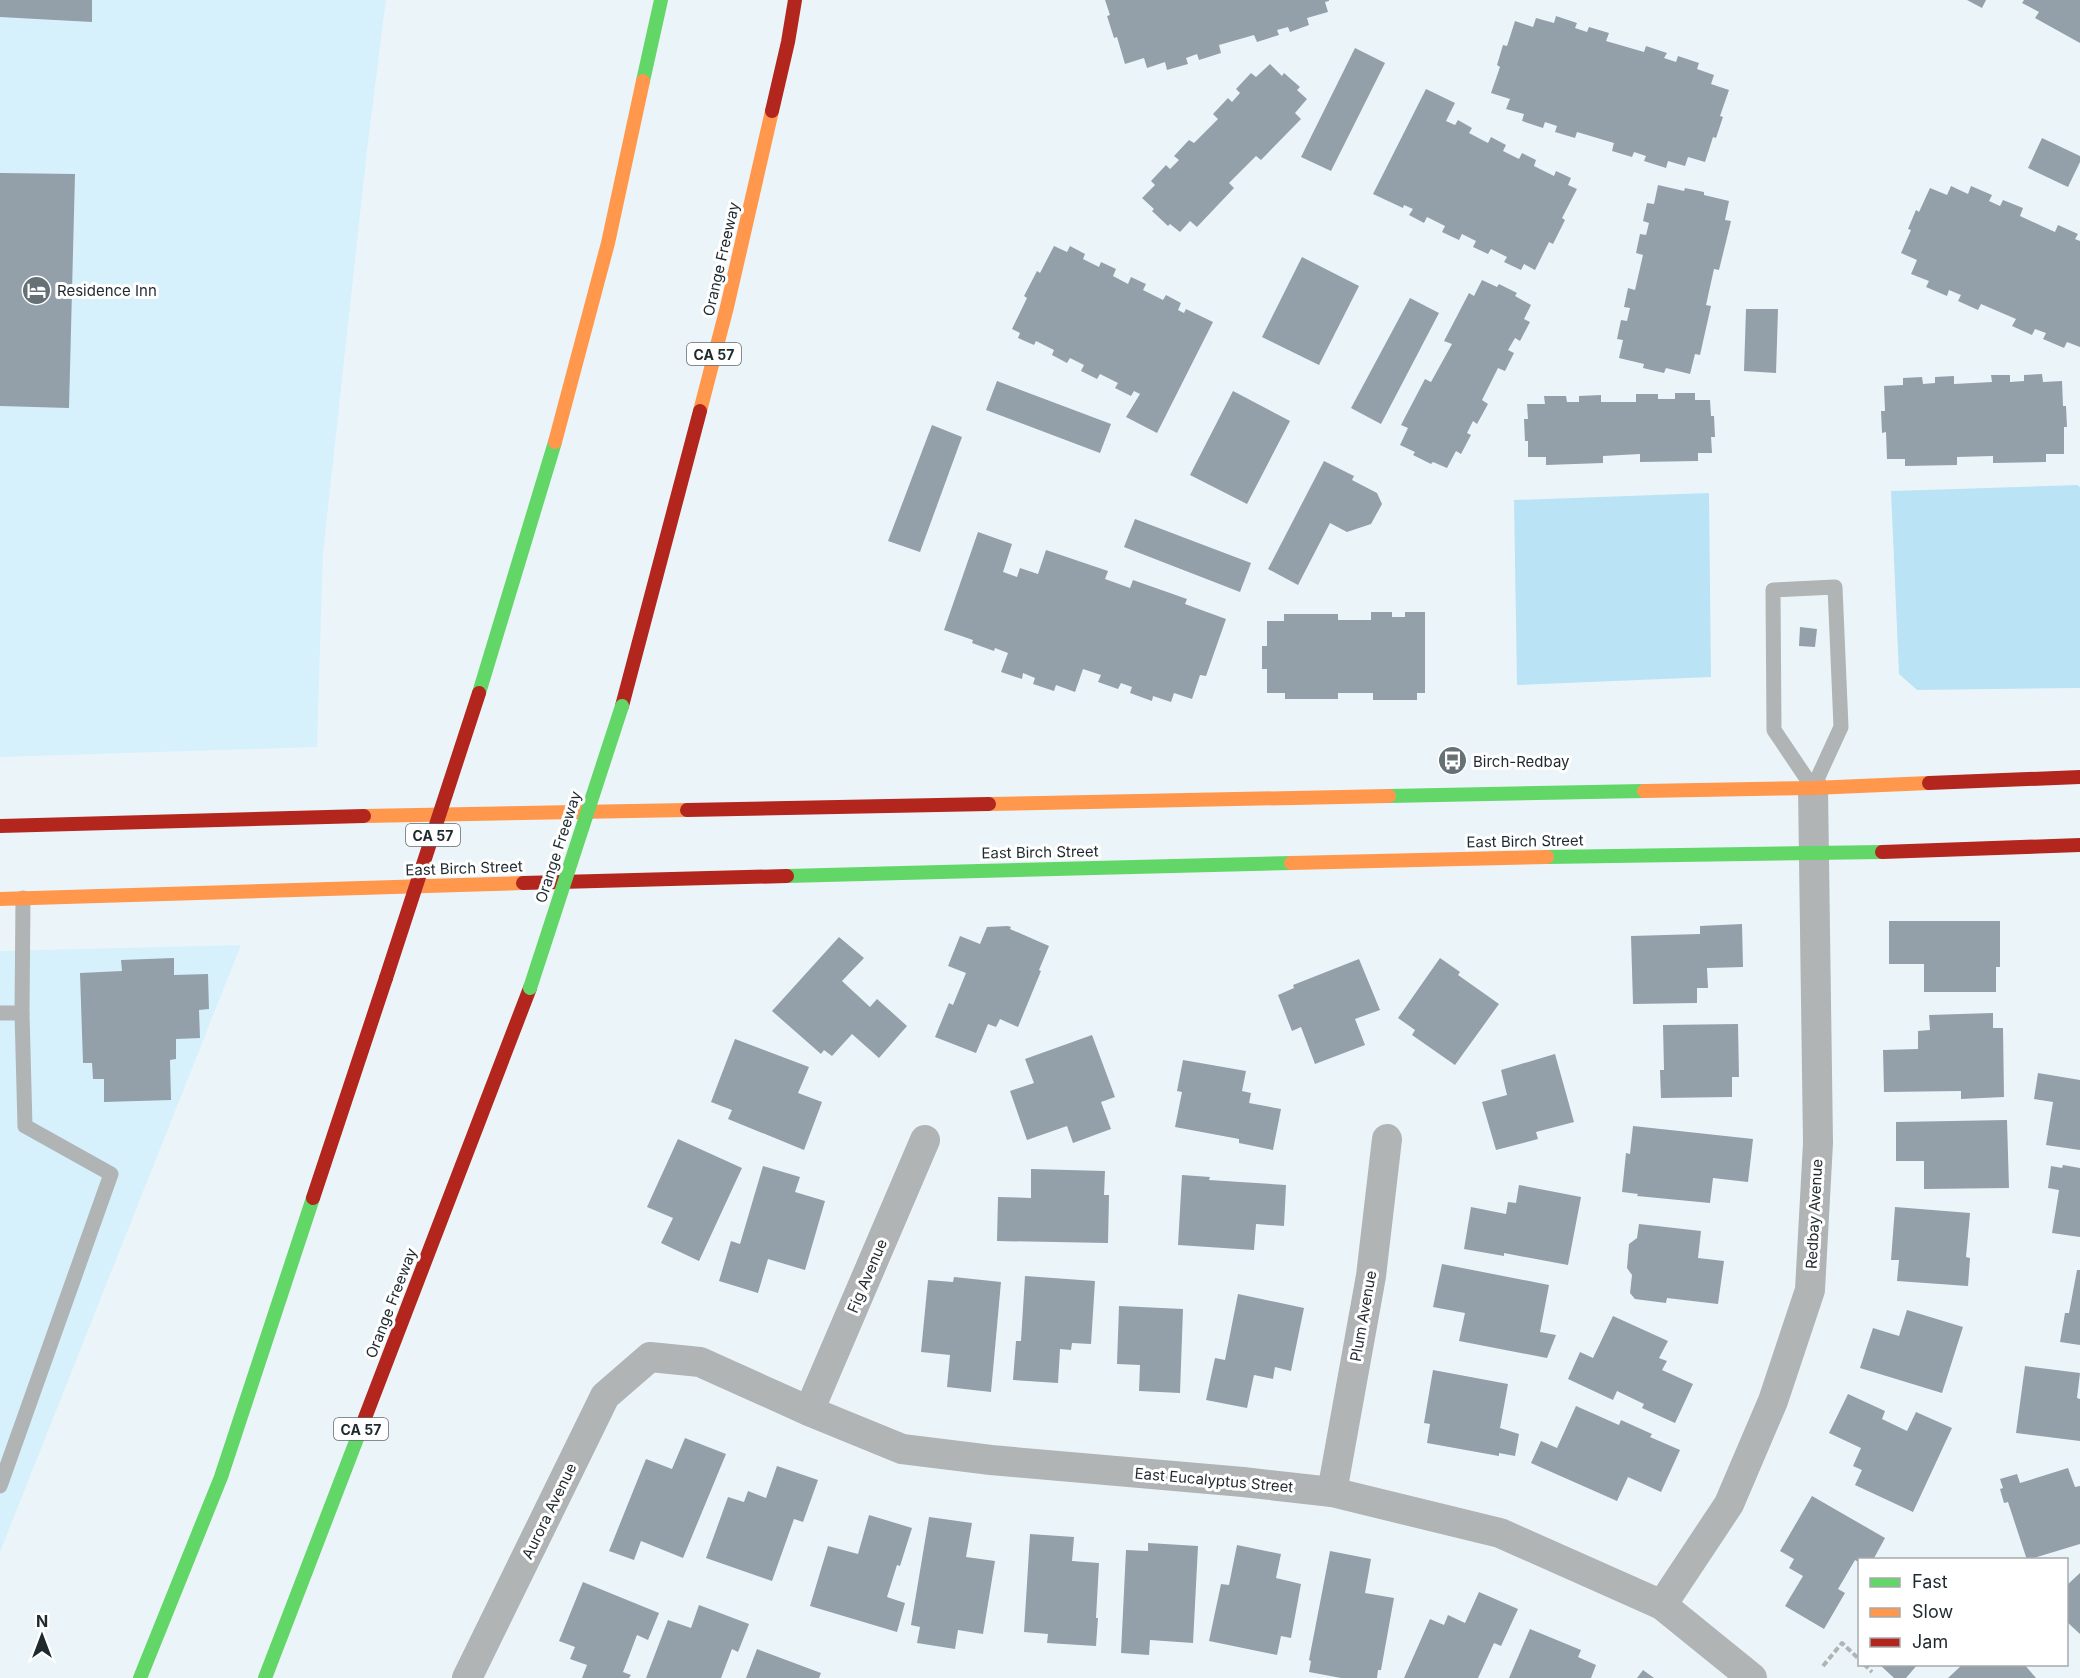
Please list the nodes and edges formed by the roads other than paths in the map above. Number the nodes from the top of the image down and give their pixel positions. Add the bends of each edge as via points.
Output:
1 (661, 0) edge
2 (795, 0) edge
3 (2080, 777) edge
4 (1813, 788) junction
5 (0, 826) edge
6 (2080, 845) edge
7 (1814, 854) junction
8 (23, 898) junction
9 (0, 899) edge
10 (0, 1013) edge
11 (22, 1013) junction
12 (1387, 1139) dead end
13 (925, 1140) dead end
14 (650, 1357) joint
15 (809, 1411) junction
16 (0, 1486) edge
17 (1332, 1492) junction
18 (1662, 1605) junction
19 (140, 1678) edge
20 (265, 1678) edge
21 (467, 1678) edge
22 (1752, 1678) edge

1 - 19 main road, CA 57, bridge via 608,243 545,481 479,693 220,1477
2 - 20 main road, Orange Freeway / CA 57, bridge via 727,307 622,706 530,988
3 - 4 main road
4 - 4 lane via 1841,727 1835,587 1773,590 1774,730
4 - 5 main road
4 - 7 street, Redbay Avenue
6 - 7 main road, East Birch Street
7 - 8 main road, East Birch Street via 957,871
7 - 18 street, Redbay Avenue via 1818,1143 1810,1290 1773,1401 1729,1504
8 - 9 main road, East Birch Street
8 - 11 lane
10 - 11 lane
11 - 16 lane via 25,1126 111,1174
12 - 17 street, Plum Avenue via 1371,1276
13 - 15 street, Fig Avenue
14 - 15 street, East Eucalyptus Street via 700,1362
14 - 21 street, Aurora Avenue via 605,1396
15 - 17 street, East Eucalyptus Street via 902,1449
17 - 18 street, East Eucalyptus Street via 1500,1533
18 - 22 street, East Eucalyptus Street

